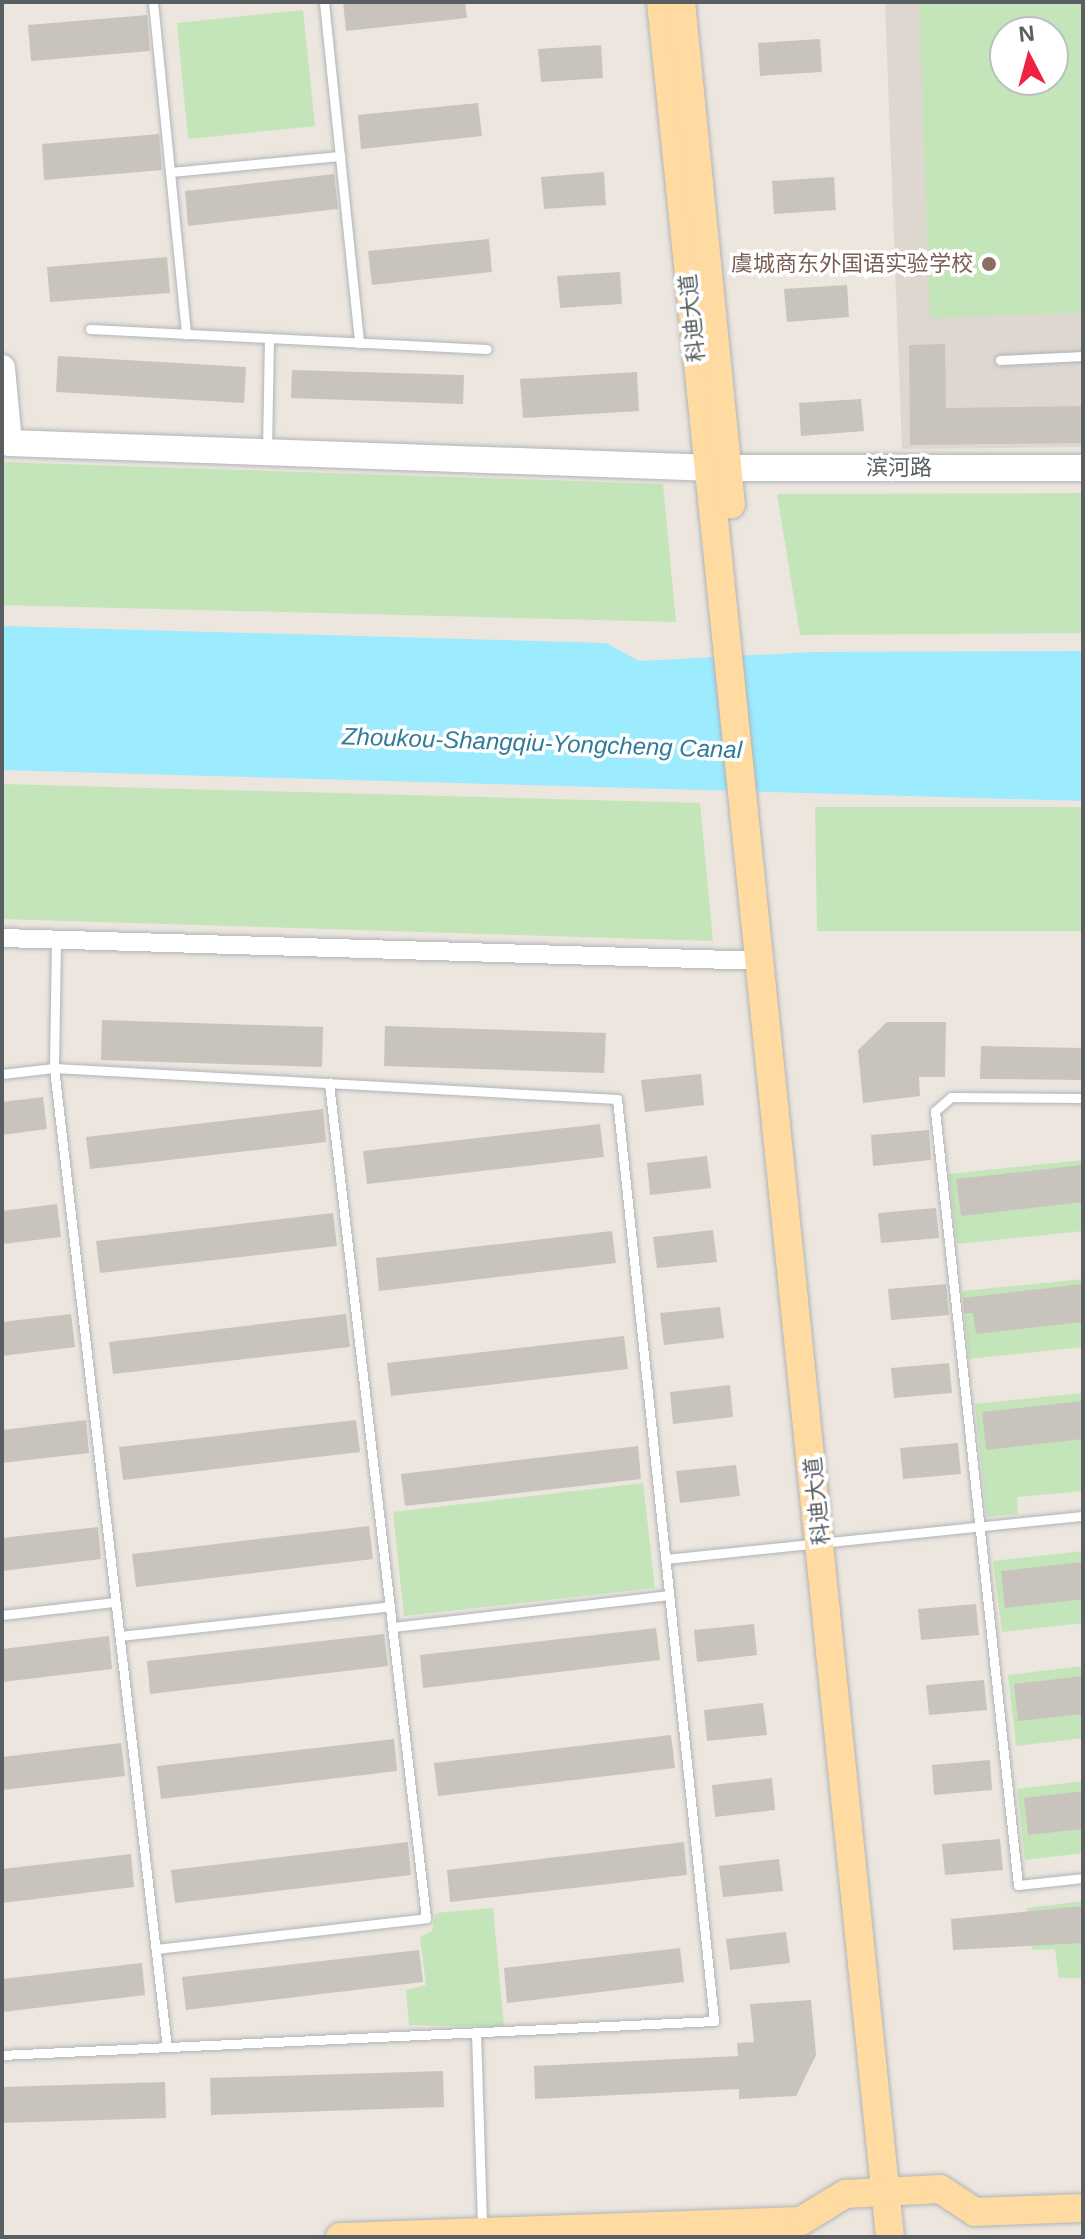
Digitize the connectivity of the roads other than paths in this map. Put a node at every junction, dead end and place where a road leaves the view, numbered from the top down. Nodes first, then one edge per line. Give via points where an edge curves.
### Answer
1 (153, 2) edge
2 (324, 2) edge
3 (661, 2) edge
4 (681, 2) edge
5 (340, 156) junction
6 (170, 172) junction
7 (90, 329) dead end
8 (186, 334) junction
9 (269, 338) junction
10 (359, 343) junction
11 (486, 349) dead end
12 (1083, 356) edge
13 (1000, 360) dead end
14 (2, 368) edge
15 (267, 452) junction
16 (716, 468) junction
17 (1083, 468) edge
18 (754, 809) junction
19 (2, 938) edge
20 (56, 939) junction
21 (762, 961) junction
22 (54, 1068) junction
23 (2, 1074) edge
24 (329, 1083) junction
25 (1083, 1098) edge
26 (1083, 1516) edge
27 (978, 1527) junction
28 (829, 1542) junction
29 (665, 1559) junction
30 (669, 1595) junction
31 (115, 1602) junction
32 (390, 1606) junction
33 (2, 1615) edge
34 (393, 1627) junction
35 (120, 1636) junction
36 (1083, 1878) edge
37 (156, 1949) junction
38 (476, 2033) junction
39 (167, 2047) junction
40 (2, 2055) edge
41 (895, 2191) junction
42 (1083, 2208) edge
43 (482, 2235) edge
44 (340, 2237) edge
45 (890, 2237) edge
46 (904, 2237) edge

1 - 6 lane
2 - 5 lane
3 - 16 main road, 科迪大道
4 - 16 main road, 科迪大道
5 - 6 lane
5 - 10 lane
6 - 8 lane
7 - 8 lane
8 - 9 lane
9 - 10 lane
9 - 15 lane
10 - 11 lane
12 - 13 lane
14 - 15 street, 滨河路 via 9,443
15 - 16 street, 滨河路
16 - 17 street, 滨河路
16 - 18 main road, 科迪大道
18 - 21 main road, 科迪大道
18 - 28 main road, 科迪大道
19 - 20 street
20 - 21 street
20 - 22 lane
21 - 28 main road, 科迪大道
22 - 23 lane
22 - 24 lane
22 - 31 lane
24 - 29 lane via 617,1099
24 - 32 lane
25 - 27 lane via 951,1097 935,1111
26 - 27 lane
27 - 28 lane
27 - 36 lane via 1018,1885
28 - 29 lane
28 - 41 main road, 科迪大道
29 - 30 lane
30 - 34 lane
30 - 38 lane via 714,2021
31 - 33 lane
31 - 35 lane
32 - 34 lane
32 - 35 lane
34 - 37 lane via 426,1918
35 - 37 lane
37 - 39 lane
38 - 39 lane
38 - 43 lane
39 - 40 lane
41 - 42 main road via 940,2189 975,2212
41 - 43 main road via 845,2194 801,2221
41 - 45 main road
41 - 46 main road
43 - 44 main road

